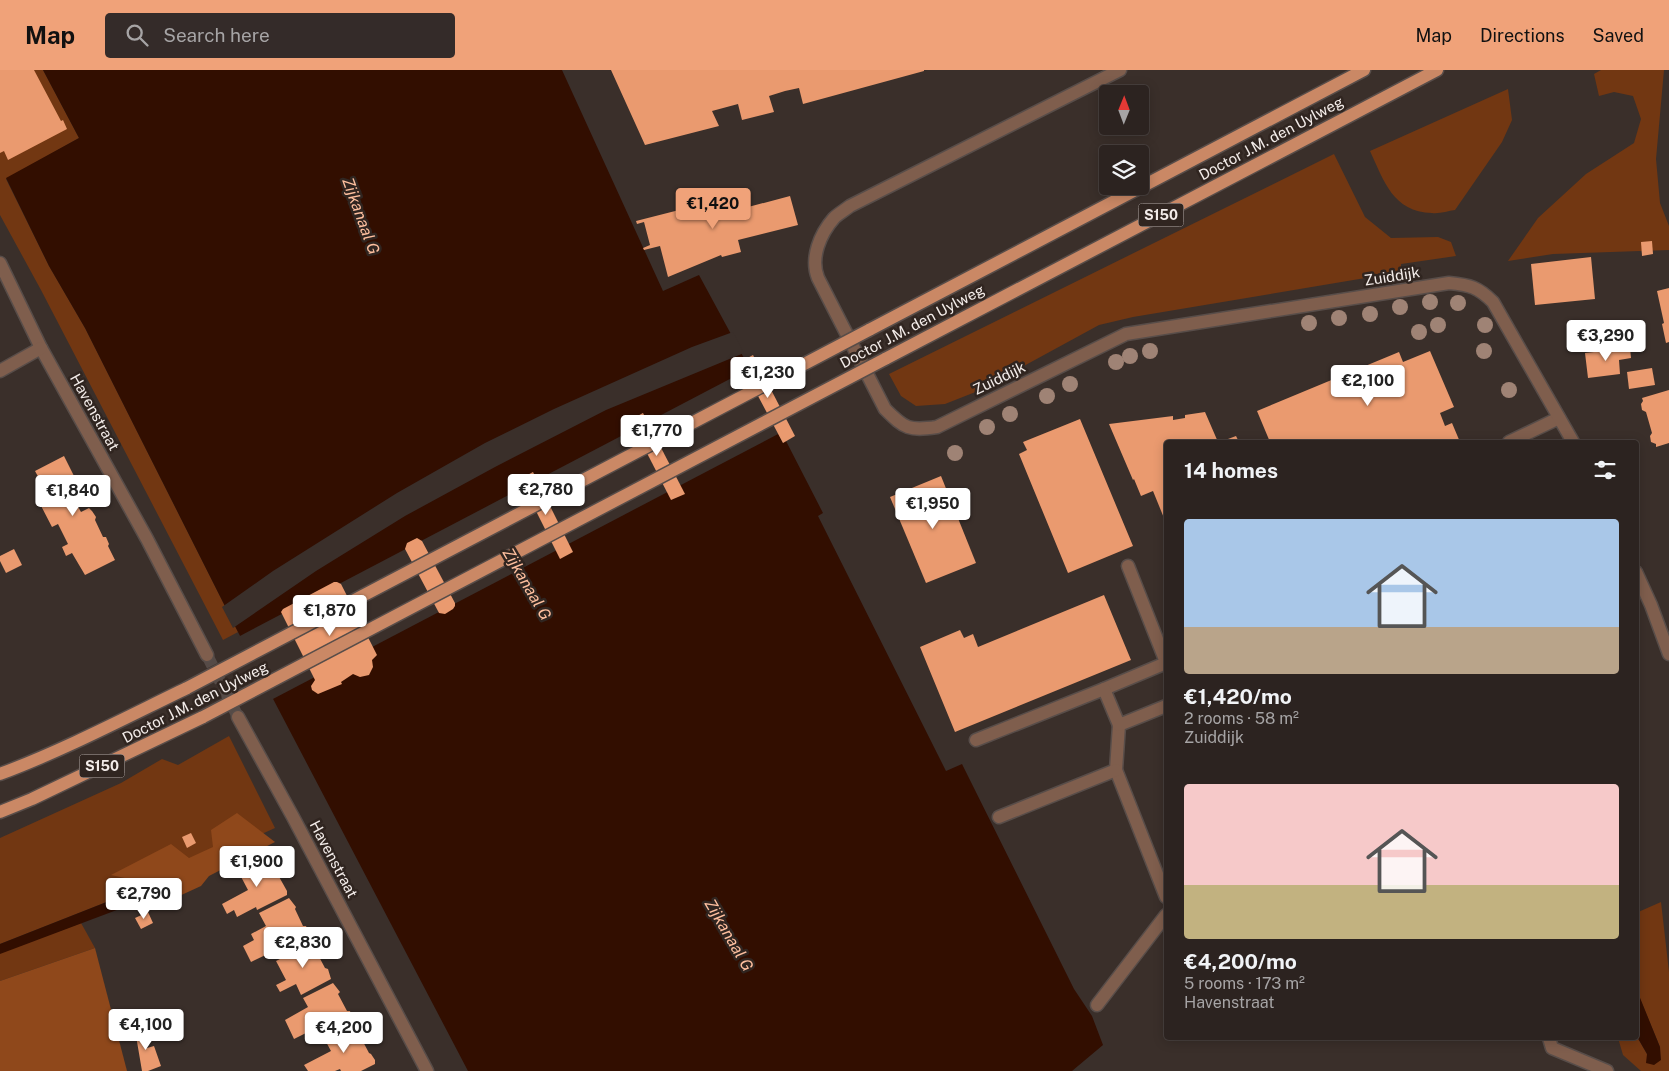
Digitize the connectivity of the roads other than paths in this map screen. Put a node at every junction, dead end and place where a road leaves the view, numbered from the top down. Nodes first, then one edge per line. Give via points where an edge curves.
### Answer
1 (1120, 70) edge
2 (1364, 70) edge
3 (1437, 70) edge
4 (0, 263) edge
5 (41, 348) junction
6 (0, 371) edge
7 (1559, 418) junction
8 (1513, 440) edge
9 (1572, 440) edge
10 (1128, 566) dead end
11 (1639, 582) edge
12 (1669, 654) edge
13 (207, 655) tunnel mouth
14 (1164, 658) edge
15 (1164, 664) edge
16 (1104, 689) junction
17 (1164, 707) edge
18 (238, 716) tunnel mouth
19 (1119, 725) junction
20 (976, 740) dead end
21 (1116, 770) junction
22 (0, 774) edge
23 (0, 812) edge
24 (998, 817) dead end
25 (1164, 892) edge
26 (1164, 918) edge
27 (1097, 1005) dead end
28 (1550, 1040) edge
29 (427, 1071) edge
30 (1607, 1071) edge

1 - 7 street, Zuiddijk via 850,206 835,217 825,231 815,252 814,270 886,409 901,425 917,430 937,426 1126,334 1449,284 1469,285 1493,302
2 - 22 main road, Doctor J.M. den Uylweg / S150, bridge via 187,688
3 - 23 main road, Doctor J.M. den Uylweg / S150, bridge via 202,717
4 - 5 street, Havenstraat
5 - 6 street
5 - 13 street, Havenstraat
7 - 8 street
7 - 9 street, Zuiddijk
10 - 14 street
11 - 12 street
15 - 16 street
16 - 19 street
16 - 20 street
17 - 19 street
18 - 29 street, Havenstraat
19 - 21 street
21 - 24 street
21 - 25 street
26 - 27 street
28 - 30 street via 1552,1048

